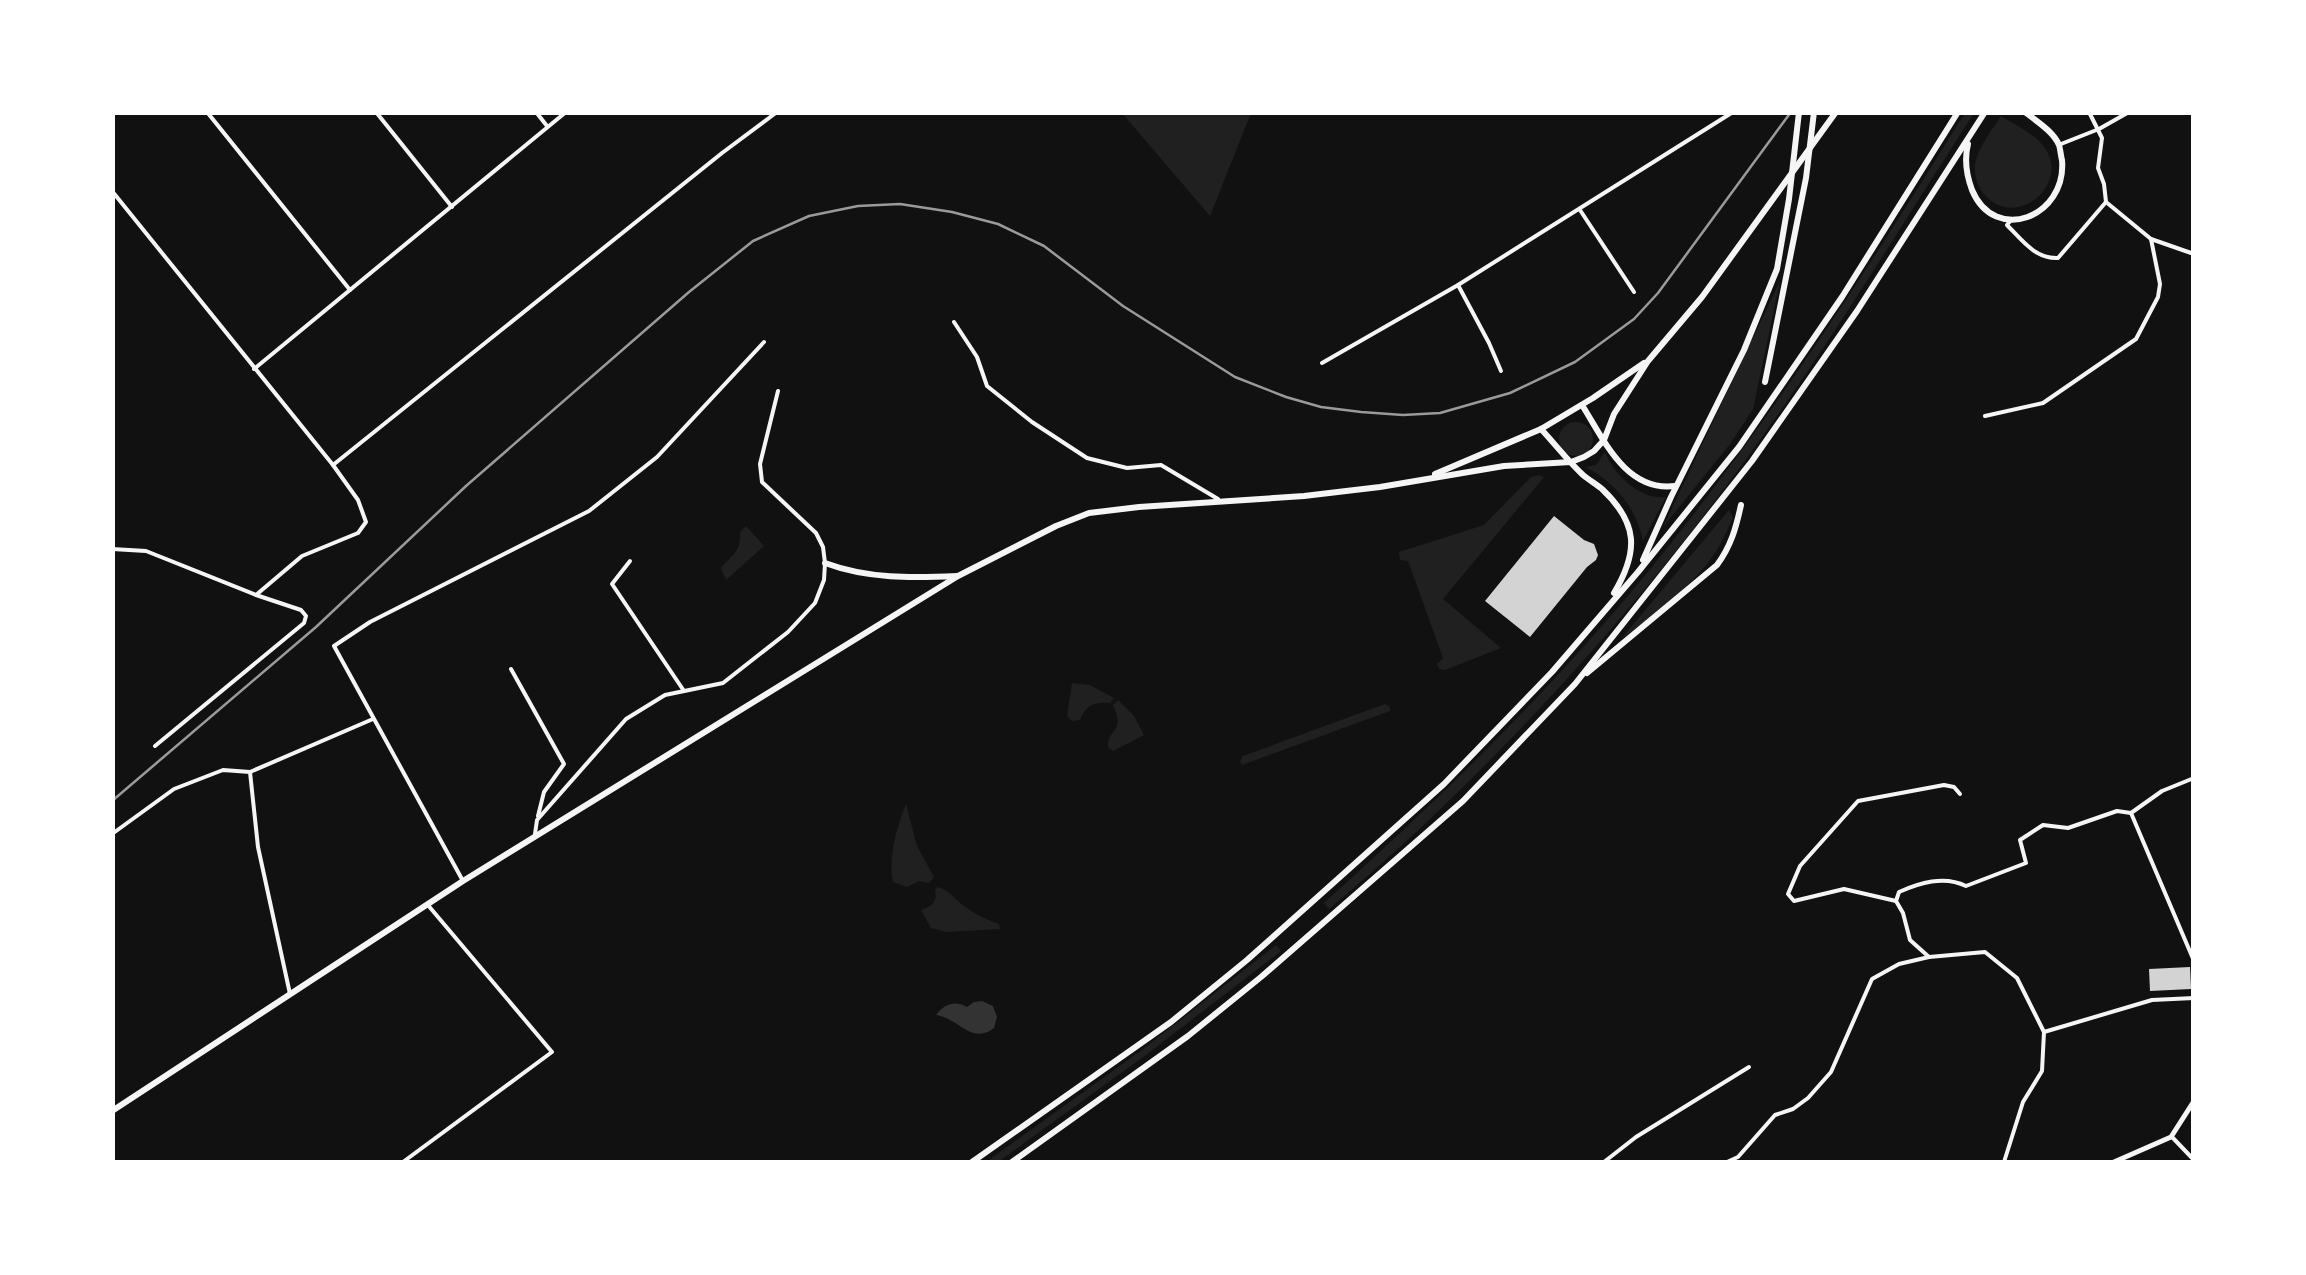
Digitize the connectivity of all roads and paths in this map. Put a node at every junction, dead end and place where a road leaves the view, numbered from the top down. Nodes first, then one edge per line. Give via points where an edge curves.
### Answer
1 (207, 112) edge
2 (376, 112) edge
3 (536, 112) edge
4 (566, 112) edge
5 (776, 112) edge
6 (1733, 112) edge
7 (1814, 112) edge
8 (1836, 112) edge
9 (1958, 112) edge
10 (1985, 112) edge
11 (2025, 112) edge
12 (2090, 112) edge
13 (2129, 112) edge
14 (1799, 113) edge
15 (548, 126) junction
16 (2099, 129) junction
17 (1972, 133) junction
18 (2059, 145) junction
19 (112, 191) edge
20 (2106, 202) junction
21 (452, 208) junction
22 (1580, 210) junction
23 (2011, 219) junction
24 (2151, 239) junction
25 (2194, 254) edge
26 (1458, 286) junction
27 (350, 290) junction
28 (1634, 292) dead end
29 (954, 322) dead end
30 (764, 342) dead end
31 (1648, 361) junction
32 (1322, 363) dead end
33 (254, 368) junction
34 (1501, 371) dead end
35 (1765, 382) dead end
36 (778, 392) dead end
37 (1582, 404) junction
38 (1985, 416) dead end
39 (1541, 428) junction
40 (1604, 440) junction
41 (1571, 462) junction
42 (333, 465) junction
43 (1424, 478) junction
44 (1677, 486) junction
45 (1222, 501) junction
46 (1741, 505) dead end
47 (112, 549) edge
48 (630, 560) dead end
49 (825, 562) junction
50 (1638, 572) junction
51 (958, 576) junction
52 (256, 596) junction
53 (1604, 609) junction
54 (511, 670) dead end
55 (1575, 684) junction
56 (684, 692) junction
57 (374, 719) junction
58 (155, 746) dead end
59 (250, 772) junction
60 (2194, 778) edge
61 (1960, 794) dead end
62 (2131, 814) junction
63 (537, 820) junction
64 (112, 834) edge
65 (534, 838) junction
66 (463, 881) junction
67 (1896, 902) junction
68 (428, 904) junction
69 (1929, 957) junction
70 (2194, 961) edge
71 (290, 995) junction
72 (2194, 998) edge
73 (2044, 1032) junction
74 (1749, 1067) dead end
75 (2194, 1101) edge
76 (112, 1112) edge
77 (2172, 1137) junction
78 (2194, 1160) edge
79 (403, 1162) edge
80 (972, 1162) edge
81 (1012, 1162) edge
82 (1604, 1162) edge
83 (1727, 1162) edge
84 (2004, 1162) edge
85 (2114, 1162) edge

1 - 27 street
2 - 21 street
3 - 15 street
4 - 15 street
5 - 42 street
6 - 22 street
7 - 35 main road
8 - 31 main road
9 - 50 main road via 1739,447
10 - 17 main road
11 - 18 main road
12 - 16 street
13 - 16 street
14 - 44 main road via 1777,269
15 - 21 street
16 - 18 street
16 - 20 street
17 - 23 main road via 1965,164 1970,186 1986,209
17 - 55 main road via 1752,461
18 - 23 main road via 2062,171 2054,198 2038,214
19 - 33 street
20 - 23 street via 2051,260 2032,251 2007,225
20 - 24 street
21 - 27 street
22 - 26 street
22 - 28 street
24 - 25 street
24 - 38 street via 2160,284 2136,339 2043,403
26 - 32 street
26 - 34 street
27 - 33 street
29 - 45 street via 987,386 1032,422 1086,458 1128,468 1161,465
30 - 57 street via 656,457 589,511 334,646
31 - 37 main road
31 - 40 main road
33 - 42 street
36 - 49 street via 760,464 762,482 816,533
37 - 39 main road
37 - 40 main road
39 - 41 main road
39 - 43 main road
40 - 41 main road
40 - 44 main road via 1637,480
41 - 43 main road
41 - 53 main road via 1630,525 1631,552
42 - 52 street via 366,522 358,533 302,556
43 - 45 main road
44 - 50 main road
45 - 51 main road via 1089,514
46 - 55 main road via 1717,565
47 - 52 street via 146,550
48 - 56 street via 612,584
49 - 51 main road via 878,576
49 - 56 street via 815,603 788,632 723,683
50 - 53 main road
51 - 65 main road
52 - 58 street via 302,610 304,623
53 - 80 main road via 1444,784 1274,936 1171,1022
54 - 63 street via 564,764 544,792
55 - 81 main road via 1463,801 1303,941 1188,1036
56 - 63 street via 626,719
57 - 59 street
57 - 66 street
59 - 64 street via 223,770 174,790
59 - 71 street via 258,846
60 - 62 street
61 - 67 street via 1944,785 1858,801 1800,866 1788,894 1794,901 1844,889
62 - 67 street via 2117,811 2068,828 2043,825 2020,840 2026,863 2011,871 1966,886 1920,882 1898,892
62 - 70 street
63 - 65 street
65 - 66 main road
66 - 68 main road
67 - 69 street via 1910,940
68 - 71 main road
68 - 79 street via 552,1052
69 - 73 street via 1985,952 2017,978
69 - 83 street via 1872,979 1831,1072
71 - 76 main road
72 - 73 street via 2152,1000
73 - 84 street via 2042,1071 2023,1102
74 - 82 street
75 - 77 street
77 - 78 street
77 - 85 street

